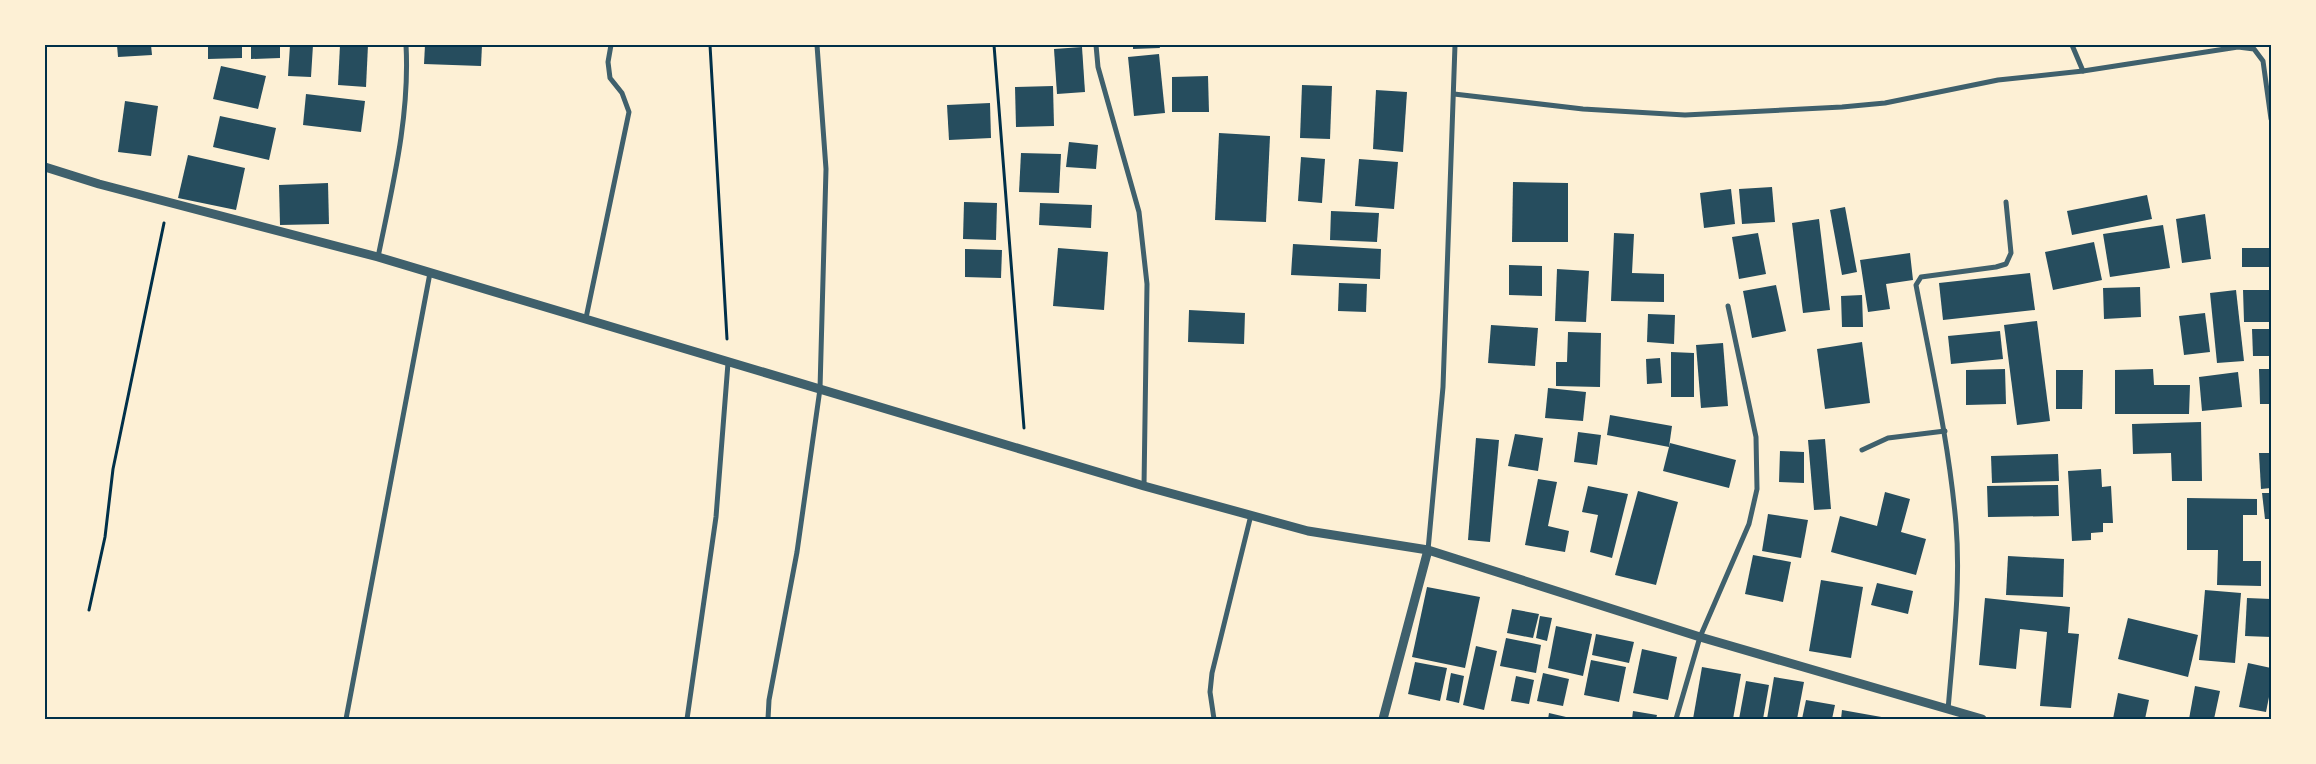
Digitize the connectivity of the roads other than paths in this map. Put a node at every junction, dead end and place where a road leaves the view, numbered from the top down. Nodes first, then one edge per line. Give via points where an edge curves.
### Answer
1 (406, 45) edge
2 (611, 45) edge
3 (817, 45) edge
4 (1096, 45) edge
5 (1455, 45) edge
6 (2072, 45) edge
7 (2084, 71) junction
8 (1454, 94) junction
9 (2271, 119) edge
10 (45, 167) edge
11 (2006, 202) dead end
12 (378, 257) junction
13 (430, 273) junction
14 (1728, 306) dead end
15 (586, 318) junction
16 (728, 362) junction
17 (820, 389) junction
18 (1944, 431) junction
19 (1862, 450) dead end
20 (1144, 486) junction
21 (1251, 514) junction
22 (1428, 550) junction
23 (1700, 637) junction
24 (1948, 710) junction
25 (346, 719) edge
26 (687, 719) edge
27 (768, 719) edge
28 (1214, 719) edge
29 (1383, 719) edge
30 (1676, 719) edge
31 (1982, 719) edge

1 - 12 street via 400,150
2 - 15 street via 610,78 622,93 629,112
3 - 17 street via 826,168
4 - 20 street via 1098,67 1139,212 1147,284
5 - 8 street
6 - 7 street
7 - 8 street via 1998,80 1885,103 1685,115 1583,109
7 - 9 street via 2238,47 2254,49 2263,62
8 - 22 street via 1443,386
10 - 12 street via 98,184
11 - 18 street via 2011,253 2006,264 1921,277 1916,284
12 - 13 street
13 - 15 street
13 - 25 street
14 - 23 street via 1756,437 1757,489 1749,524
15 - 16 street
16 - 17 street
16 - 26 street via 716,517
17 - 20 street
17 - 27 street via 797,552
18 - 19 street via 1888,438
18 - 24 street via 1956,524 1958,582
20 - 21 street
21 - 22 street via 1308,531
21 - 28 street via 1212,673 1210,692
22 - 23 street
22 - 29 street
23 - 24 street
23 - 30 street
24 - 31 street

